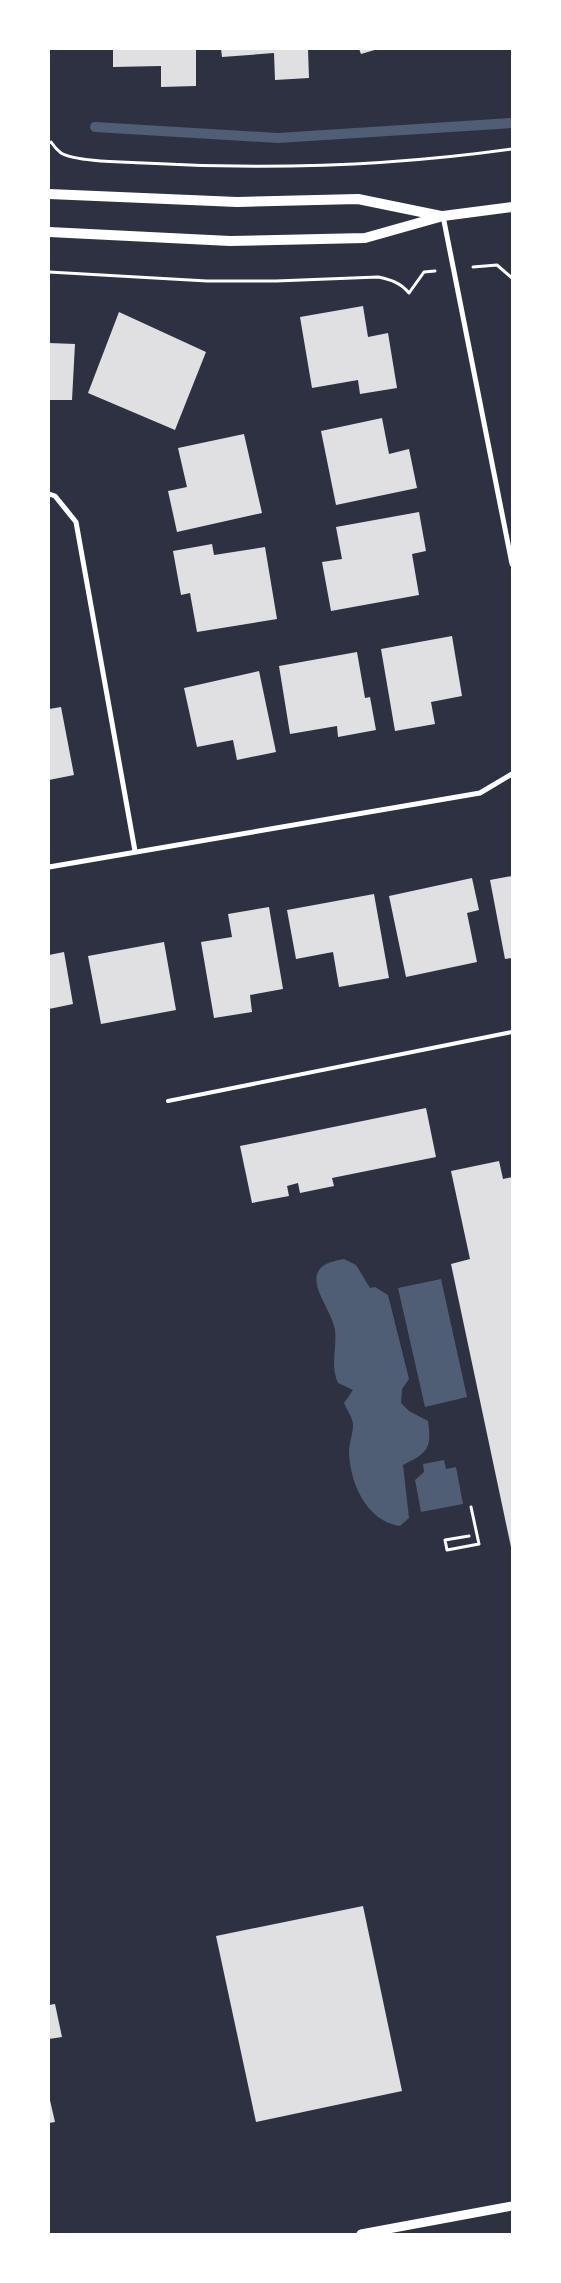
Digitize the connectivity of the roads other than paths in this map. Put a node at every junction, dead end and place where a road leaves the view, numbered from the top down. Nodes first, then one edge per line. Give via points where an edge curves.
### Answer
1 (49, 194) edge
2 (512, 207) edge
3 (442, 216) junction
4 (49, 232) edge
5 (49, 494) edge
6 (512, 564) edge
7 (512, 774) edge
8 (135, 851) junction
9 (49, 867) edge
10 (512, 1032) edge
11 (168, 1101) dead end
12 (512, 2206) edge
13 (361, 2234) edge

1 - 3 main road via 237,202 358,199
2 - 3 main road
3 - 4 main road via 365,238 230,241
3 - 6 street
5 - 8 street via 55,496 76,522
7 - 8 street via 480,793
8 - 9 street
10 - 11 lane
12 - 13 street

